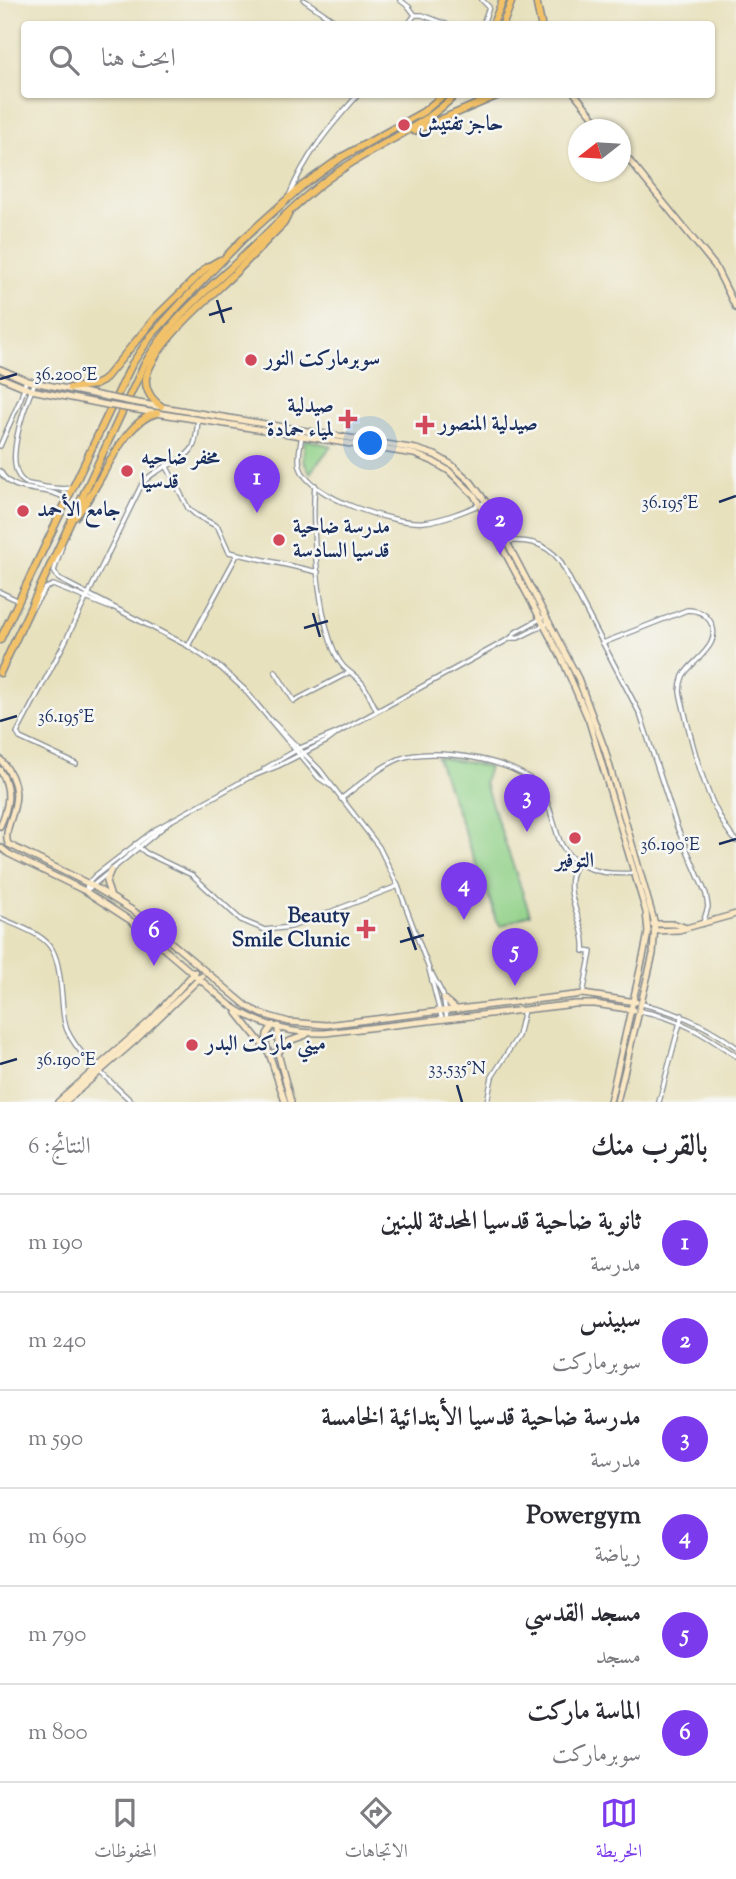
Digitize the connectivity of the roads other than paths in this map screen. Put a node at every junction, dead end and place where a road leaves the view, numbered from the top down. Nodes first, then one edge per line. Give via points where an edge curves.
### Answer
1 (304, 0) edge
2 (400, 0) edge
3 (482, 0) edge
4 (503, 0) edge
5 (512, 0) edge
6 (536, 0) edge
7 (415, 15) junction
8 (335, 21) edge
9 (410, 21) edge
10 (438, 21) edge
11 (483, 21) edge
12 (494, 21) edge
13 (504, 21) edge
14 (540, 21) edge
15 (356, 98) edge
16 (440, 98) edge
17 (452, 98) edge
18 (491, 98) edge
19 (578, 98) edge
20 (595, 119) edge
21 (402, 135) junction
22 (631, 161) edge
23 (288, 199) junction
24 (290, 210) junction
25 (228, 255) junction
26 (736, 308) edge
27 (0, 369) edge
28 (0, 377) edge
29 (26, 380) junction
30 (35, 382) junction
31 (24, 388) junction
32 (70, 388) junction
33 (31, 390) junction
34 (161, 406) junction
35 (157, 413) junction
36 (198, 419) junction
37 (11, 427) junction
38 (302, 432) junction
39 (0, 446) edge
40 (3, 454) dead end
41 (166, 465) junction
42 (2, 469) edge
43 (315, 485) junction
44 (74, 487) junction
45 (67, 500) junction
46 (483, 503) junction
47 (71, 521) junction
48 (503, 541) junction
49 (61, 542) junction
50 (237, 555) junction
51 (318, 572) junction
52 (59, 579) junction
53 (57, 585) junction
54 (0, 592) edge
55 (89, 593) junction
56 (86, 599) junction
57 (19, 601) junction
58 (31, 608) junction
59 (113, 608) junction
60 (545, 621) junction
61 (0, 640) edge
62 (603, 643) junction
63 (188, 646) junction
64 (275, 671) dead end
65 (0, 673) edge
66 (348, 673) junction
67 (377, 711) junction
68 (340, 732) junction
69 (297, 750) junction
70 (302, 754) junction
71 (0, 759) edge
72 (76, 764) dead end
73 (0, 770) edge
74 (263, 771) junction
75 (341, 799) junction
76 (0, 826) edge
77 (736, 841) edge
78 (2, 843) edge
79 (137, 846) junction
80 (578, 864) junction
81 (111, 870) junction
82 (638, 873) junction
83 (91, 884) junction
84 (398, 886) junction
85 (85, 891) junction
86 (112, 897) junction
87 (736, 914) edge
88 (0, 918) edge
89 (702, 925) junction
90 (655, 927) junction
91 (648, 928) junction
92 (200, 967) junction
93 (429, 969) junction
94 (206, 972) junction
95 (196, 976) junction
96 (583, 994) junction
97 (444, 999) junction
98 (633, 1002) junction
99 (513, 1003) junction
100 (642, 1004) junction
101 (230, 1005) junction
102 (457, 1010) junction
103 (524, 1010) junction
104 (631, 1010) junction
105 (513, 1011) junction
106 (443, 1012) junction
107 (640, 1012) junction
108 (682, 1015) junction
109 (445, 1019) junction
110 (279, 1020) junction
111 (680, 1023) junction
112 (275, 1027) junction
113 (311, 1034) junction
114 (736, 1047) edge
115 (269, 1053) junction
116 (278, 1053) junction
117 (736, 1056) edge
118 (98, 1070) junction
119 (620, 1076) junction
120 (58, 1102) edge
121 (65, 1102) edge
122 (132, 1102) edge
123 (285, 1102) edge
124 (290, 1102) edge
125 (487, 1102) edge
126 (610, 1102) edge
127 (617, 1102) edge
128 (659, 1102) edge

1 - 8 street
2 - 7 street
3 - 11 street via 489,7
4 - 12 main road
5 - 13 main road
6 - 14 main road
7 - 9 street
7 - 10 street
15 - 23 street via 311,152
16 - 23 main road via 318,172
17 - 21 main road
18 - 21 main road
19 - 20 main road
21 - 24 main road via 326,179
22 - 26 main road via 715,266
23 - 25 main road
24 - 34 main road via 284,223 157,355 146,380 152,398
24 - 47 main road via 210,286 152,351
25 - 32 main road via 206,268 155,318 103,382
25 - 44 main road via 141,349
27 - 29 main road
28 - 31 main road
29 - 30 main road
29 - 31 street
30 - 32 main road
30 - 33 street
31 - 33 main road
31 - 37 street
32 - 34 main road, bridge
33 - 35 main road, bridge
33 - 37 street
34 - 38 main road
35 - 36 main road
35 - 47 main road via 131,429
36 - 38 main road
36 - 41 street via 190,451
37 - 39 street
37 - 40 street
38 - 43 street via 300,466
38 - 46 main road via 425,452 462,473
41 - 50 street via 188,508 218,527 226,550
41 - 55 street via 141,486
42 - 44 street via 22,482 57,489
42 - 45 street via 14,486
43 - 46 street via 346,505 410,522 434,521
43 - 51 street
44 - 45 main road
45 - 57 main road
46 - 48 main road
47 - 49 main road
48 - 60 main road
48 - 62 street via 535,542 554,552
49 - 52 street via 54,571
49 - 58 main road
50 - 51 street
50 - 63 street
51 - 66 street via 330,637
52 - 53 street
52 - 55 street
53 - 56 street
53 - 58 street via 46,588
54 - 57 street
55 - 56 street
55 - 59 street
56 - 59 street
56 - 72 street via 17,735
57 - 61 main road
58 - 65 main road
59 - 63 street
60 - 67 street via 516,632
60 - 82 main road via 595,719
62 - 77 street via 687,610 708,618 712,641 682,677 680,692 708,794
62 - 89 street via 643,722 677,827 706,894 708,907
63 - 69 street via 227,673
64 - 66 street via 294,701
66 - 67 street via 362,682
67 - 68 street
68 - 69 street
68 - 70 street
69 - 70 street
69 - 74 street
70 - 74 street
70 - 75 street
71 - 78 main road via 15,790
73 - 76 main road via 9,791
74 - 79 street via 156,829
75 - 80 street via 387,765 412,755 438,753 503,765 524,773 540,788 560,843
75 - 84 street via 379,848
78 - 83 main road
78 - 85 main road via 9,854
79 - 81 street
79 - 83 street
79 - 84 street via 192,876 242,920 265,930 291,927
80 - 82 street via 611,874
80 - 96 street via 570,887 584,951 591,952
81 - 83 street
81 - 86 main road via 106,882
82 - 90 main road
82 - 91 main road
83 - 85 street
83 - 86 main road
84 - 93 street
85 - 95 main road via 153,938
86 - 92 main road
87 - 89 main road
88 - 118 street via 43,938 53,948 66,1028
89 - 90 main road via 676,930
90 - 91 main road
90 - 100 main road
91 - 98 main road
92 - 94 main road
92 - 95 main road
93 - 97 street
93 - 106 street
94 - 95 main road
94 - 110 main road via 248,1007
95 - 101 main road
95 - 118 main road
96 - 98 main road
96 - 99 main road
97 - 102 main road
97 - 106 street
98 - 100 main road
98 - 104 main road
99 - 102 main road
99 - 105 main road
100 - 107 main road
100 - 108 street
101 - 112 main road
101 - 115 main road
102 - 106 main road
103 - 104 main road via 585,1004
103 - 105 main road
103 - 125 street via 518,1036 492,1077
104 - 107 main road
104 - 119 main road
105 - 109 main road
106 - 109 street
106 - 110 main road via 326,1025
107 - 111 street
107 - 119 main road
108 - 111 street
108 - 114 street
109 - 113 main road
110 - 112 main road
111 - 117 street
111 - 128 street
112 - 113 main road
112 - 115 main road via 266,1039
112 - 116 main road
113 - 116 main road via 293,1038
115 - 116 main road
115 - 123 main road
116 - 124 main road
118 - 120 main road
118 - 121 main road
118 - 122 street
119 - 126 main road
119 - 127 main road

